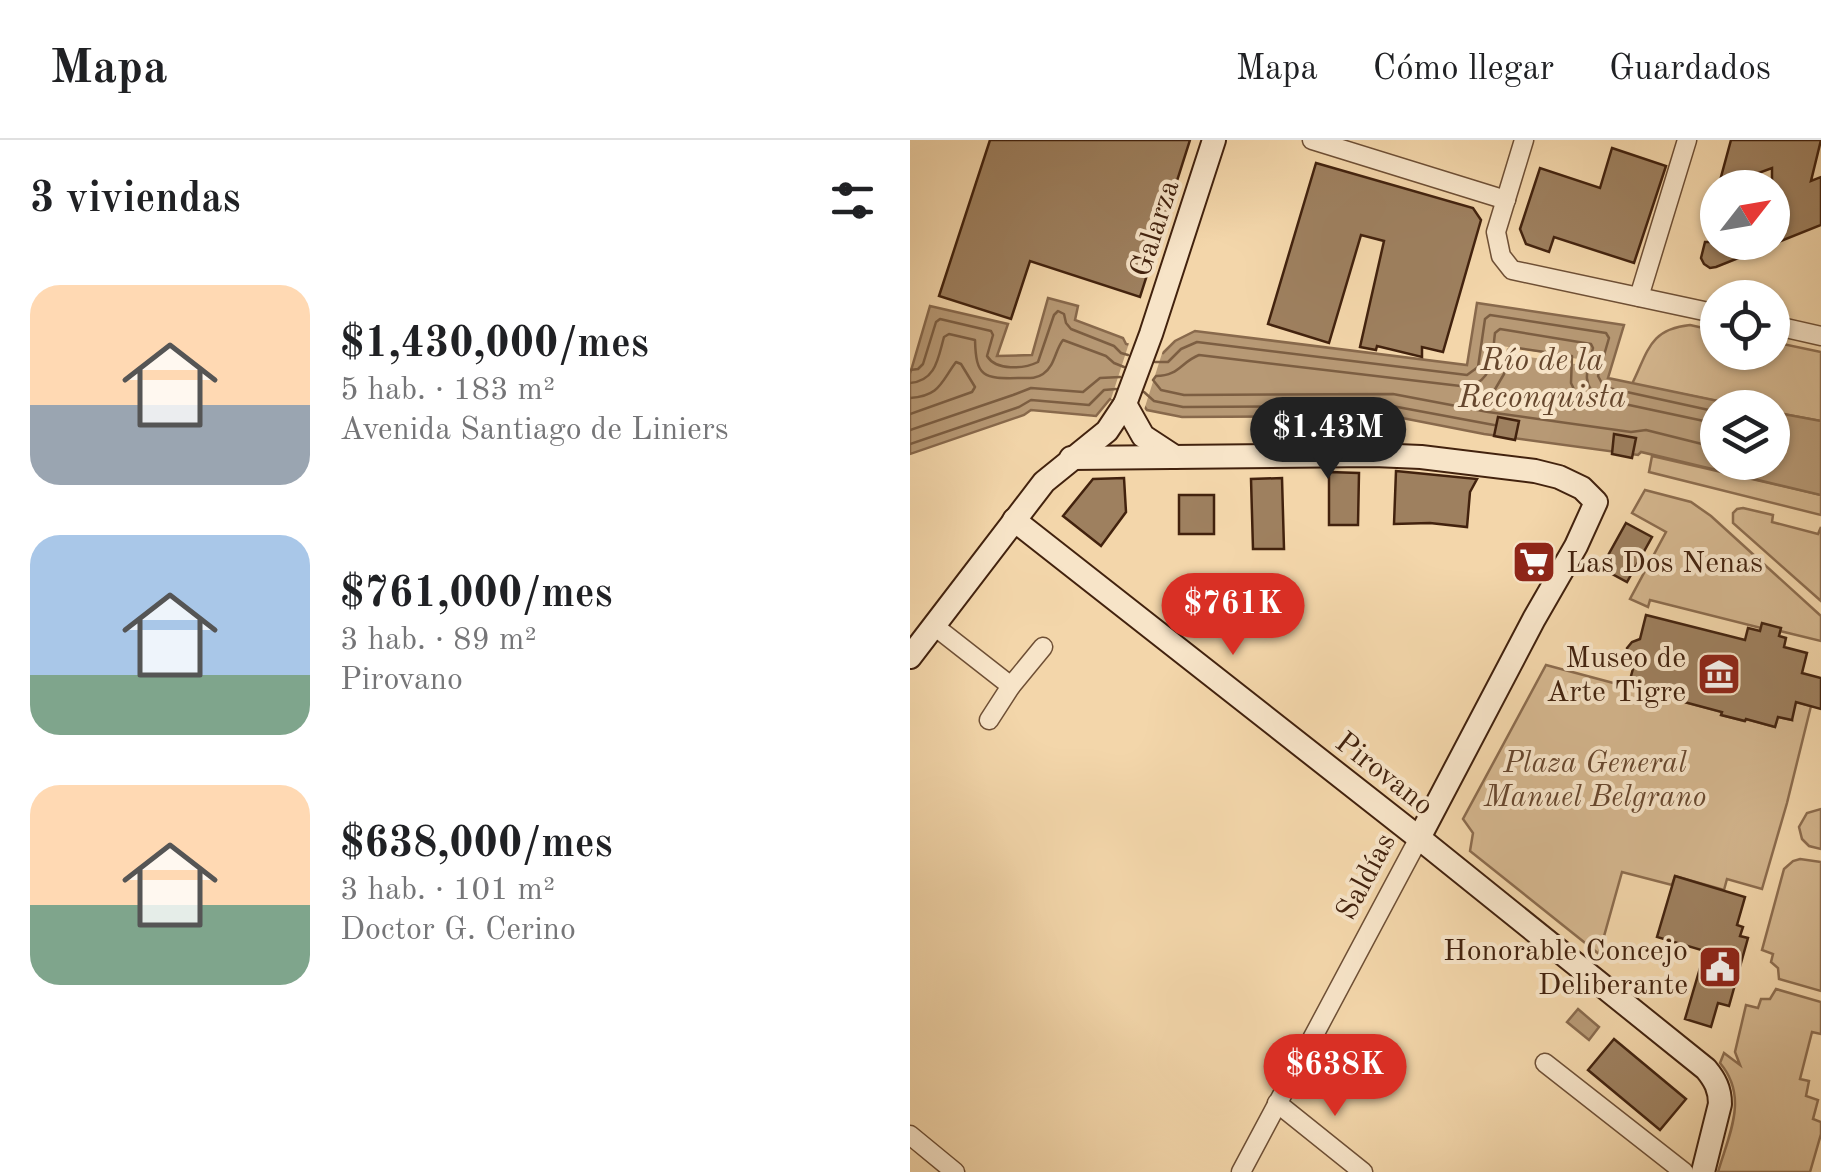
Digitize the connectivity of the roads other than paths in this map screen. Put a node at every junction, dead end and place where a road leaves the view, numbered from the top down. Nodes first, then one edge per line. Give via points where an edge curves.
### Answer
1 (1214, 140) edge
2 (1312, 140) edge
3 (1524, 140) edge
4 (1687, 140) edge
5 (1506, 200) junction
6 (1640, 297) junction
7 (1700, 310) edge
8 (1790, 329) edge
9 (1821, 336) edge
10 (1125, 404) junction
11 (1176, 457) junction
12 (1071, 458) junction
13 (1014, 520) junction
14 (933, 625) junction
15 (1043, 647) dead end
16 (910, 657) edge
17 (1011, 686) junction
18 (988, 720) dead end
19 (1419, 838) junction
20 (1545, 1063) dead end
21 (1278, 1103) junction
22 (910, 1135) edge
23 (956, 1172) edge
24 (1241, 1172) edge
25 (1363, 1172) edge
26 (1684, 1172) edge
27 (1703, 1172) edge

1 - 10 street, Galarza
2 - 5 street
3 - 5 street
4 - 6 street
5 - 6 street via 1496,232 1512,270
6 - 7 street
8 - 9 street
10 - 11 street via 1143,436
10 - 12 street, Galarza via 1106,431
11 - 12 street
11 - 19 street, Saldías via 1421,457 1559,476 1596,502
12 - 13 street, Galarza
13 - 14 street, Galarza
13 - 19 street, Pirovano
14 - 16 street, Galarza
14 - 17 street
15 - 17 street
17 - 18 street
19 - 21 street, Saldías
19 - 27 street, Pirovano via 1706,1069 1720,1104
20 - 26 street
21 - 24 street, Saldías
21 - 25 street
22 - 23 street

